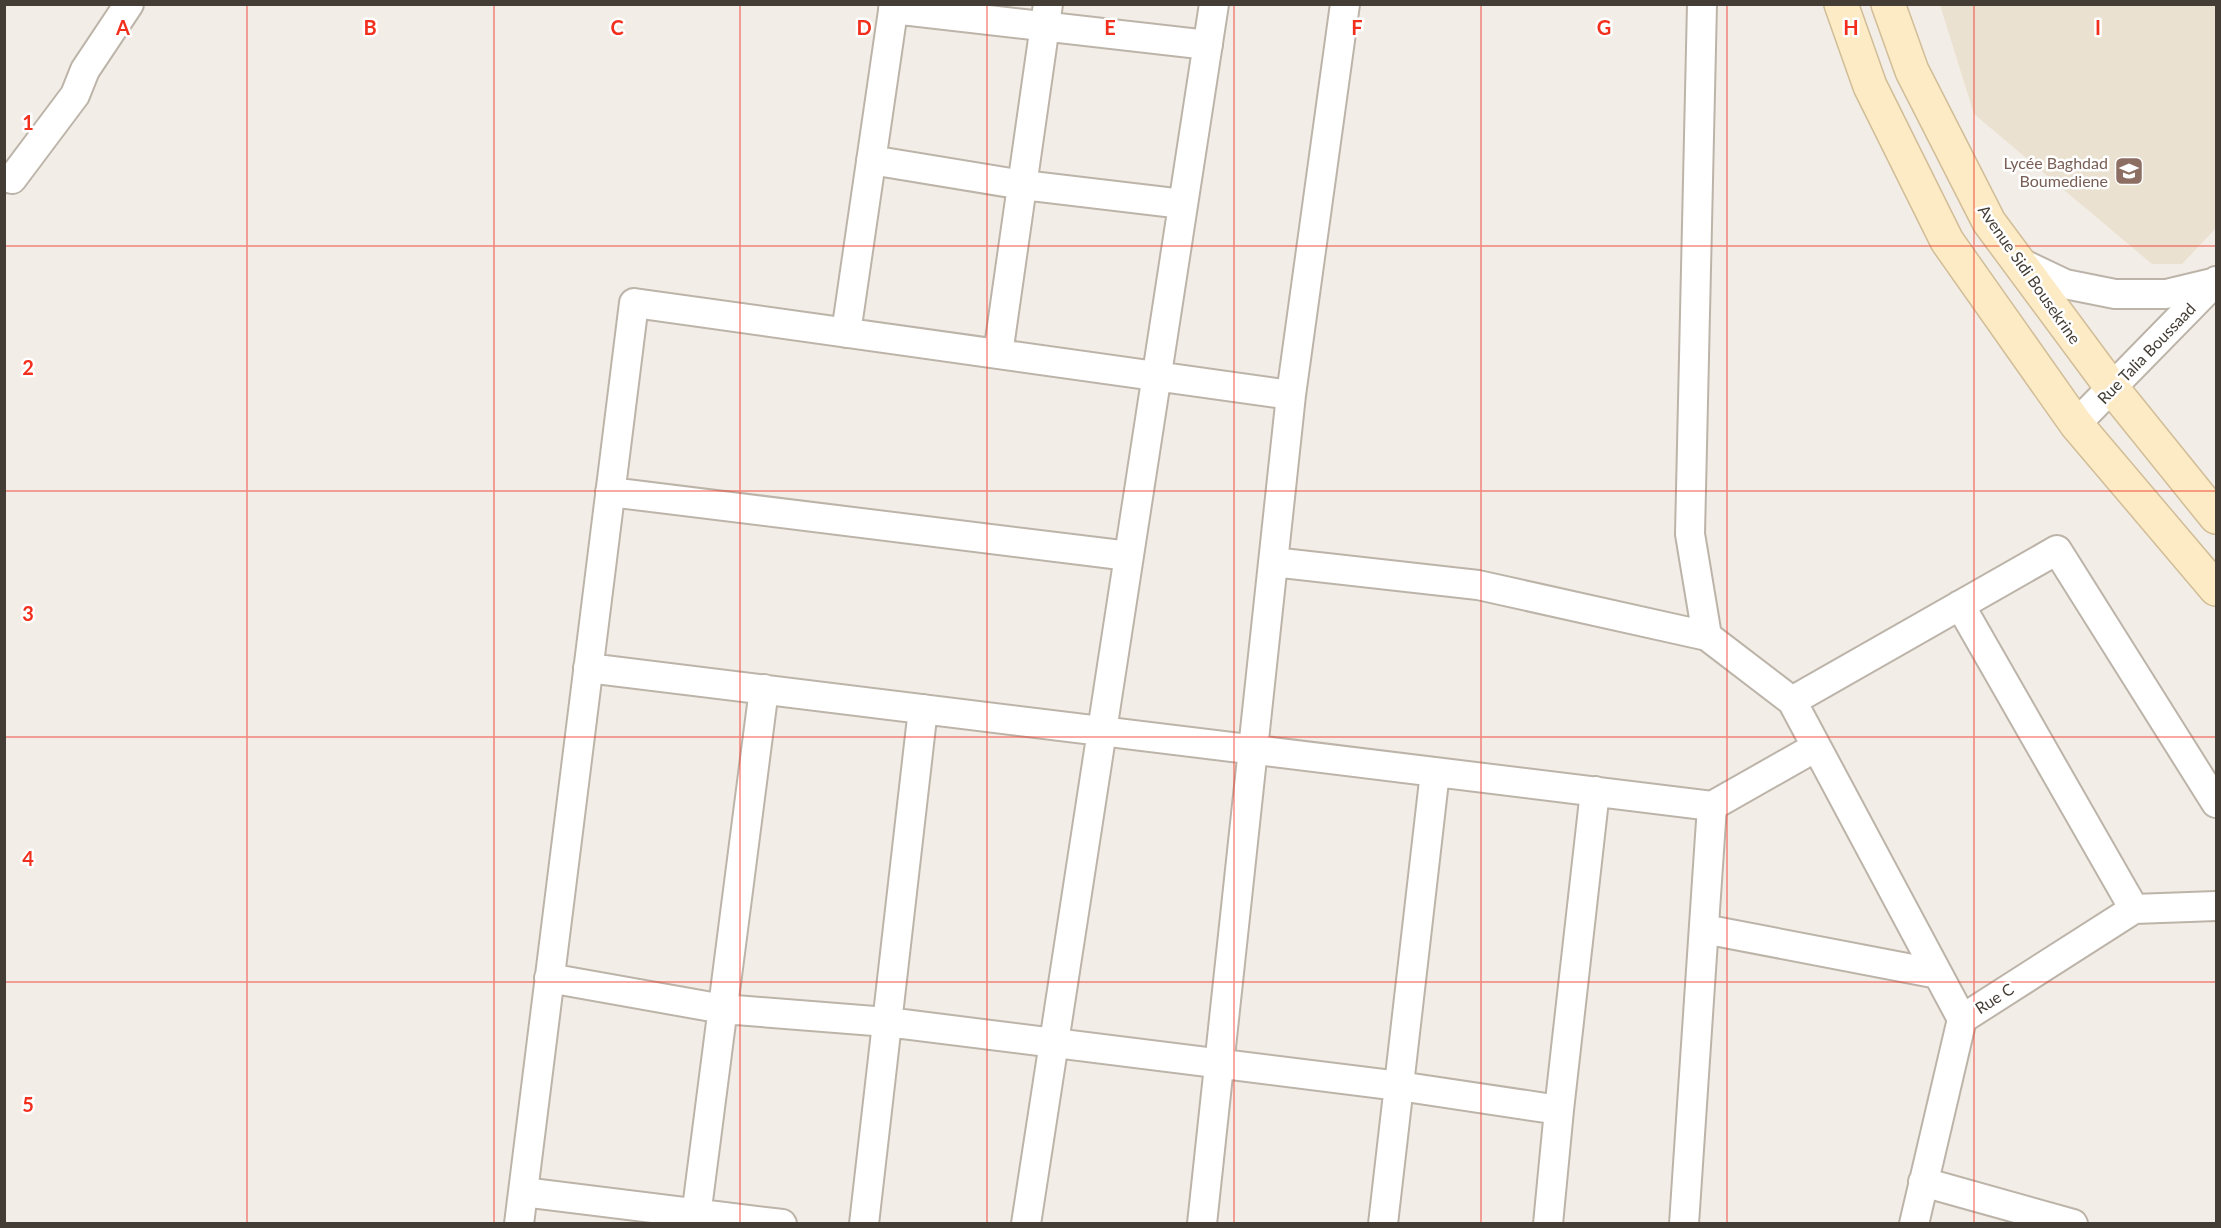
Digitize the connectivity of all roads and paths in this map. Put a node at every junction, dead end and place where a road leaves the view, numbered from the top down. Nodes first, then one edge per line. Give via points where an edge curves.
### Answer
1 (129, 4) edge
2 (1214, 4) edge
3 (1345, 4) edge
4 (1702, 4) edge
5 (1841, 4) edge
6 (1888, 4) edge
7 (894, 7) edge
8 (1047, 15) edge
9 (1208, 45) junction
10 (871, 160) junction
11 (4, 177) edge
12 (1023, 185) junction
13 (1183, 204) junction
14 (2019, 262) junction
15 (2216, 282) edge
16 (846, 333) junction
17 (998, 354) junction
18 (1156, 377) junction
19 (2112, 388) junction
20 (1291, 395) junction
21 (2076, 424) junction
22 (610, 492) junction
23 (2217, 517) edge
24 (1129, 556) junction
25 (1273, 562) junction
26 (2217, 589) edge
27 (1960, 606) junction
28 (1707, 636) junction
29 (588, 668) junction
30 (764, 689) junction
31 (1792, 701) junction
32 (923, 709) junction
33 (1102, 731) junction
34 (1816, 747) junction
35 (1253, 749) junction
36 (1435, 772) junction
37 (1595, 791) junction
38 (2217, 803) edge
39 (1712, 806) junction
40 (2217, 906) edge
41 (2134, 909) junction
42 (1704, 929) junction
43 (1938, 974) junction
44 (549, 978) junction
45 (723, 1009) junction
46 (1962, 1019) junction
47 (887, 1022) junction
48 (1054, 1044) junction
49 (1219, 1064) junction
50 (1399, 1086) junction
51 (1559, 1110) junction
52 (1923, 1182) junction
53 (523, 1192) junction
54 (695, 1218) edge
55 (519, 1224) edge
56 (782, 1224) edge
57 (864, 1224) edge
58 (1026, 1224) edge
59 (1202, 1224) edge
60 (1383, 1224) edge
61 (1548, 1224) edge
62 (1684, 1224) edge
63 (1914, 1224) edge
64 (2073, 1224) edge

1 - 11 street via 85,70 75,95 12,179
2 - 9 street
3 - 20 street
4 - 28 street via 1690,534
5 - 21 main road via 1870,86 1947,241
6 - 14 main road, Avenue Sidi Bousekrine via 1912,71 1989,222
7 - 8 street
7 - 10 street
8 - 9 street
8 - 12 street
9 - 13 street
10 - 12 street
10 - 16 street
12 - 13 street
12 - 17 street
13 - 18 street
14 - 15 street via 2066,284 2115,294 2166,294
14 - 19 main road, Avenue Sidi Bousekrine
15 - 19 street, Rue Talia Boussaad
16 - 17 street
16 - 22 street via 634,303
17 - 18 street
18 - 20 street
18 - 24 street
19 - 21 street, Rue Talia Boussaad
19 - 23 main road, Avenue Sidi Bousekrine
20 - 25 street
21 - 26 main road
22 - 24 street
22 - 29 street
24 - 33 street
25 - 28 street via 1478,585
25 - 35 street
27 - 31 street
27 - 38 street via 2057,550
27 - 41 street
28 - 31 street
29 - 30 street
29 - 44 street
30 - 32 street
30 - 45 street
31 - 34 street
32 - 33 street
32 - 47 street
33 - 35 street
33 - 48 street
34 - 39 street
34 - 43 street
35 - 36 street
35 - 49 street
36 - 37 street
36 - 50 street
37 - 39 street
37 - 51 street
39 - 42 street
40 - 41 street
41 - 46 street, Rue C
42 - 43 street
42 - 62 street
43 - 46 street
44 - 45 street
44 - 53 street
45 - 47 street
45 - 54 street
46 - 52 street, Rue C
47 - 48 street
47 - 57 street
48 - 49 street
48 - 58 street
49 - 50 street
49 - 59 street
50 - 51 street
50 - 60 street
51 - 61 street
52 - 63 street, Rue C
52 - 64 street
53 - 54 street
53 - 55 street
54 - 56 street

